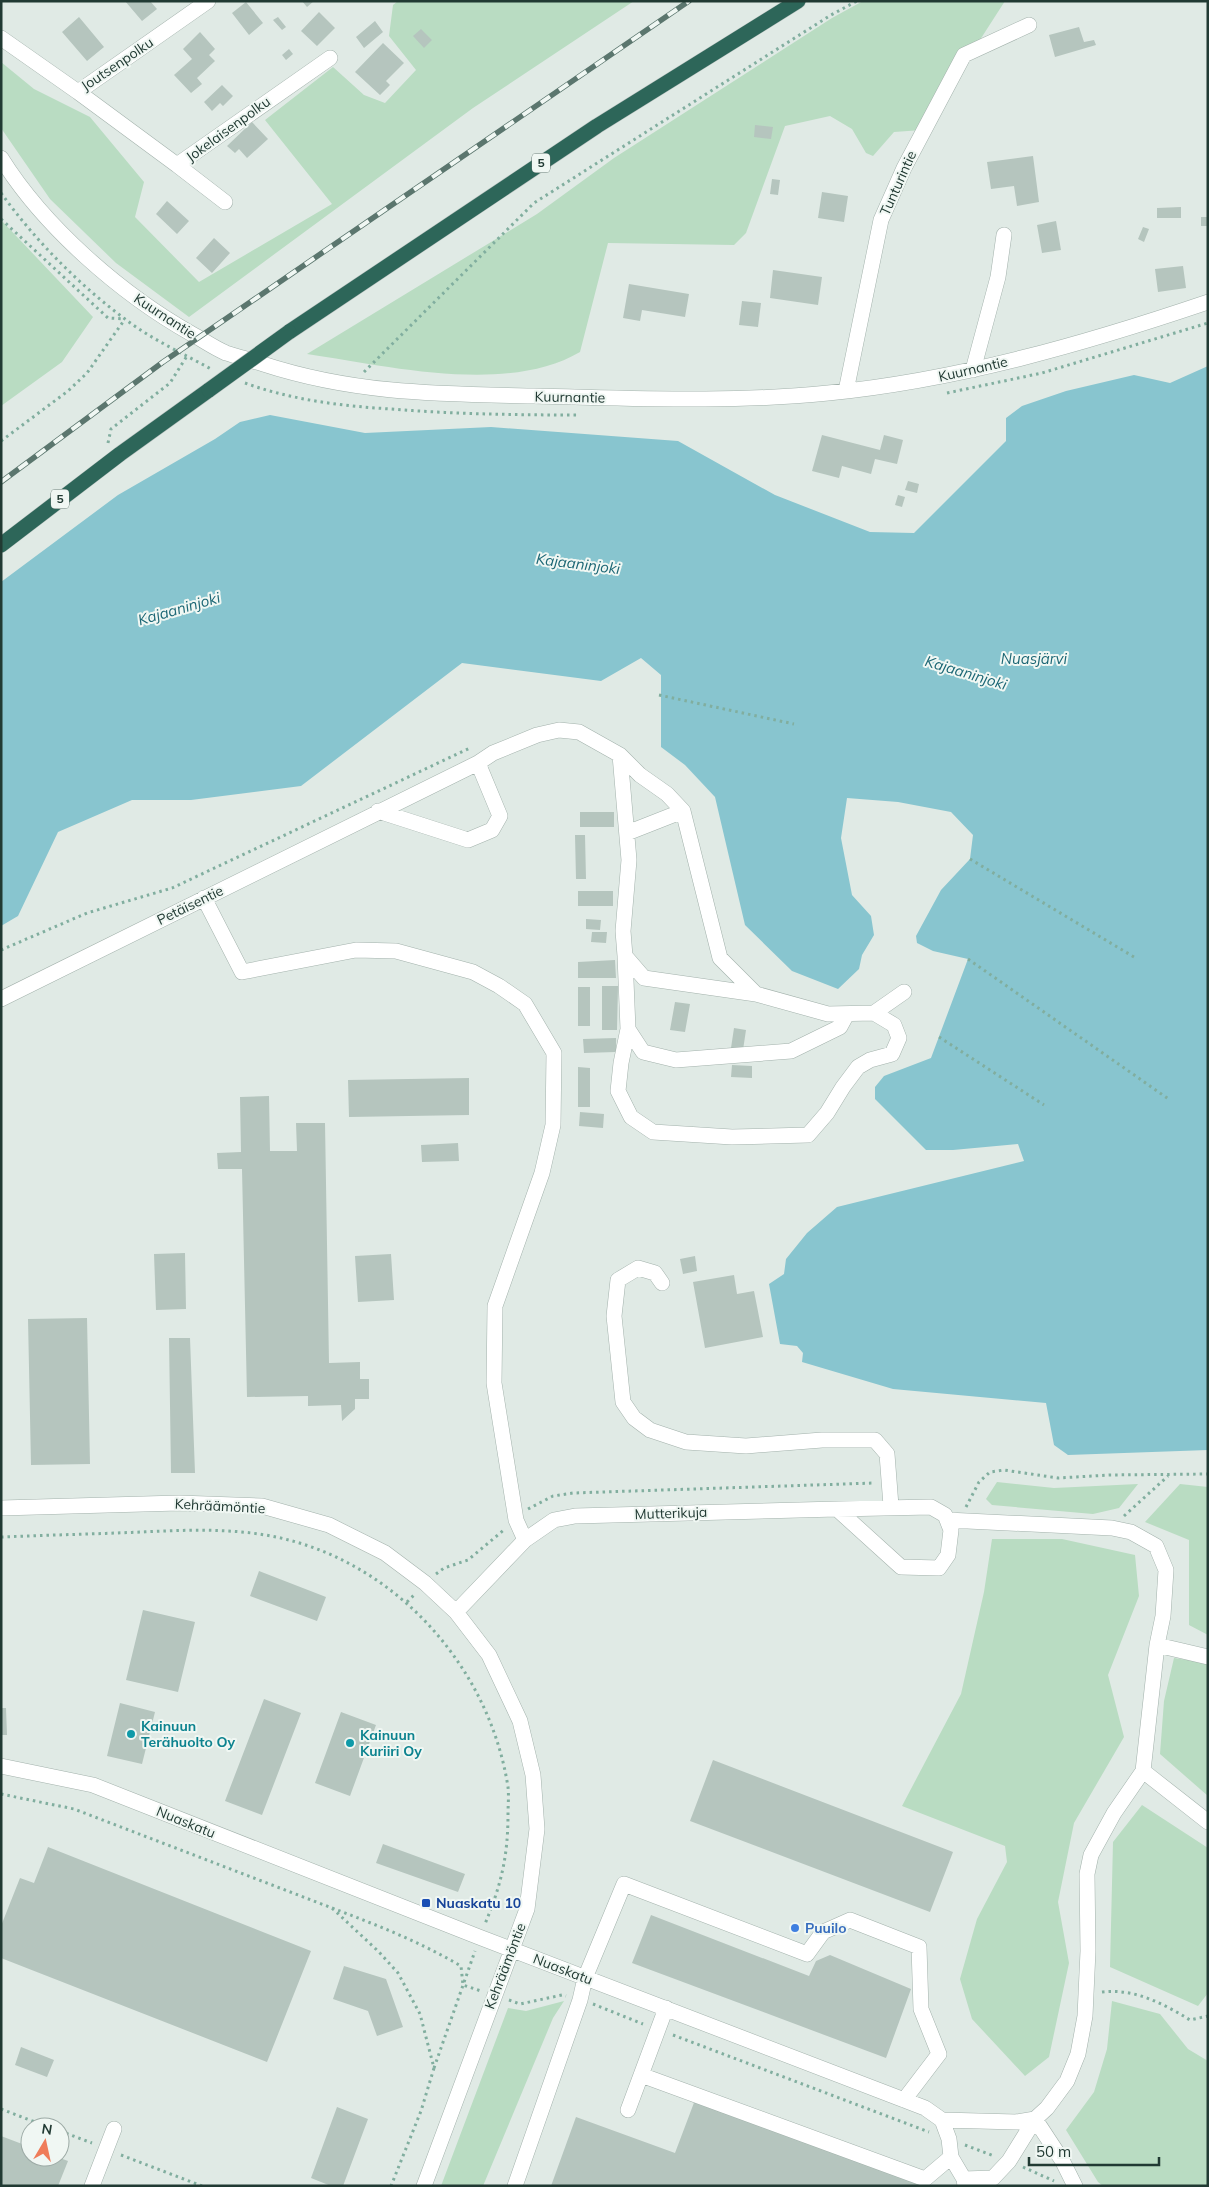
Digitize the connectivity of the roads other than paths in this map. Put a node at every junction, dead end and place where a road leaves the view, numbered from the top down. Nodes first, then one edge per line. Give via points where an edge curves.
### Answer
1 (208, 1) edge
2 (798, 1) edge
3 (1028, 25) dead end
4 (1, 38) edge
5 (330, 58) dead end
6 (78, 92) junction
7 (1, 158) edge
8 (177, 165) junction
9 (225, 202) dead end
10 (1004, 235) dead end
11 (1208, 302) edge
12 (973, 370) junction
13 (846, 391) junction
14 (1, 545) edge
15 (620, 755) junction
16 (478, 763) junction
17 (683, 810) junction
18 (378, 812) junction
19 (627, 833) junction
20 (204, 898) junction
21 (626, 956) junction
22 (904, 992) dead end
23 (756, 994) junction
24 (1, 999) edge
25 (874, 1013) junction
26 (847, 1014) junction
27 (628, 1029) junction
28 (662, 1283) dead end
29 (891, 1506) junction
30 (1, 1508) edge
31 (836, 1509) junction
32 (953, 1520) junction
33 (525, 1540) junction
34 (456, 1612) junction
35 (1156, 1646) junction
36 (1208, 1657) edge
37 (1, 1766) edge
38 (1143, 1771) junction
39 (1208, 1822) edge
40 (512, 1949) junction
41 (585, 1978) junction
42 (666, 2008) junction
43 (641, 2074) junction
44 (904, 2100) junction
45 (628, 2110) dead end
46 (1035, 2119) junction
47 (942, 2120) junction
48 (114, 2129) dead end
49 (951, 2156) junction
50 (965, 2182) edge
51 (92, 2186) edge
52 (424, 2186) edge
53 (515, 2186) edge
54 (1075, 2186) edge

1 - 6 street, Joutsenpolku
2 - 14 highway, 5, bridge via 597,126 289,332
3 - 13 street, Tunturintie via 964,55 904,168 882,220
4 - 6 street, Joutsenpolku
5 - 8 street, Jokelaisenpolku
6 - 8 street, Jokelaisenpolku
7 - 13 street, Kuurnantie via 78,250 125,290 176,325 225,352 297,375 350,386 406,392 741,398
8 - 9 street
10 - 12 street via 998,277
11 - 12 street, Kuurnantie via 1062,348
12 - 13 street, Kuurnantie
15 - 16 street, Petäisentie via 579,732 559,730 537,735 493,753
15 - 17 street, Petäisentie
15 - 19 street
16 - 18 street, Petäisentie
16 - 18 street via 500,816 492,830 468,840
17 - 19 street
17 - 23 street via 720,958
18 - 20 street, Petäisentie
19 - 21 street via 629,860 623,931
20 - 24 street, Petäisentie
20 - 33 street via 242,972 356,950 396,951 473,972 499,986 525,1004 554,1053 553,1125 542,1173 495,1306 494,1383 516,1520
21 - 23 street via 644,978
21 - 27 street
22 - 25 street
23 - 26 street via 828,1014
25 - 26 street
25 - 27 street via 894,1025 899,1038 892,1054 858,1067 808,1135 732,1137 653,1132 631,1117 618,1091
26 - 27 street via 840,1027 791,1051 676,1060 643,1052
28 - 29 street via 655,1273 638,1268 618,1280 614,1316 618,1362 623,1402 634,1418 650,1430 686,1442 746,1446 875,1440 887,1454
29 - 31 street, Mutterikuja
29 - 32 street, Mutterikuja via 931,1507
30 - 34 street, Kehräämöntie via 178,1503 262,1506 329,1525 385,1553
31 - 32 street via 901,1567 939,1568 948,1556
31 - 33 street, Mutterikuja via 575,1516 554,1520
32 - 35 street via 1112,1528 1131,1532 1156,1546 1166,1570 1163,1616
33 - 34 street, Mutterikuja
34 - 40 street, Kehräämöntie via 489,1655 520,1721 533,1775 537,1829 533,1865 527,1909
35 - 36 street
35 - 38 street
37 - 40 street, Nuaskatu via 93,1785
38 - 39 street
38 - 46 street via 1114,1813 1091,1855 1086,1894 1085,2016 1078,2054 1067,2081
40 - 41 street, Nuaskatu
40 - 52 street, Kehräämöntie
41 - 42 street, Nuaskatu
41 - 44 street via 624,1884 807,1954 823,1932 850,1920 858,1923 919,1947 921,2009 939,2054
41 - 53 street
42 - 43 street
42 - 44 street, Nuaskatu
43 - 45 street
43 - 49 street via 925,2179
44 - 47 street, Nuaskatu via 925,2108
46 - 47 street via 1016,2122
46 - 50 street via 993,2178
46 - 54 street
47 - 49 street
48 - 51 street
49 - 50 street

